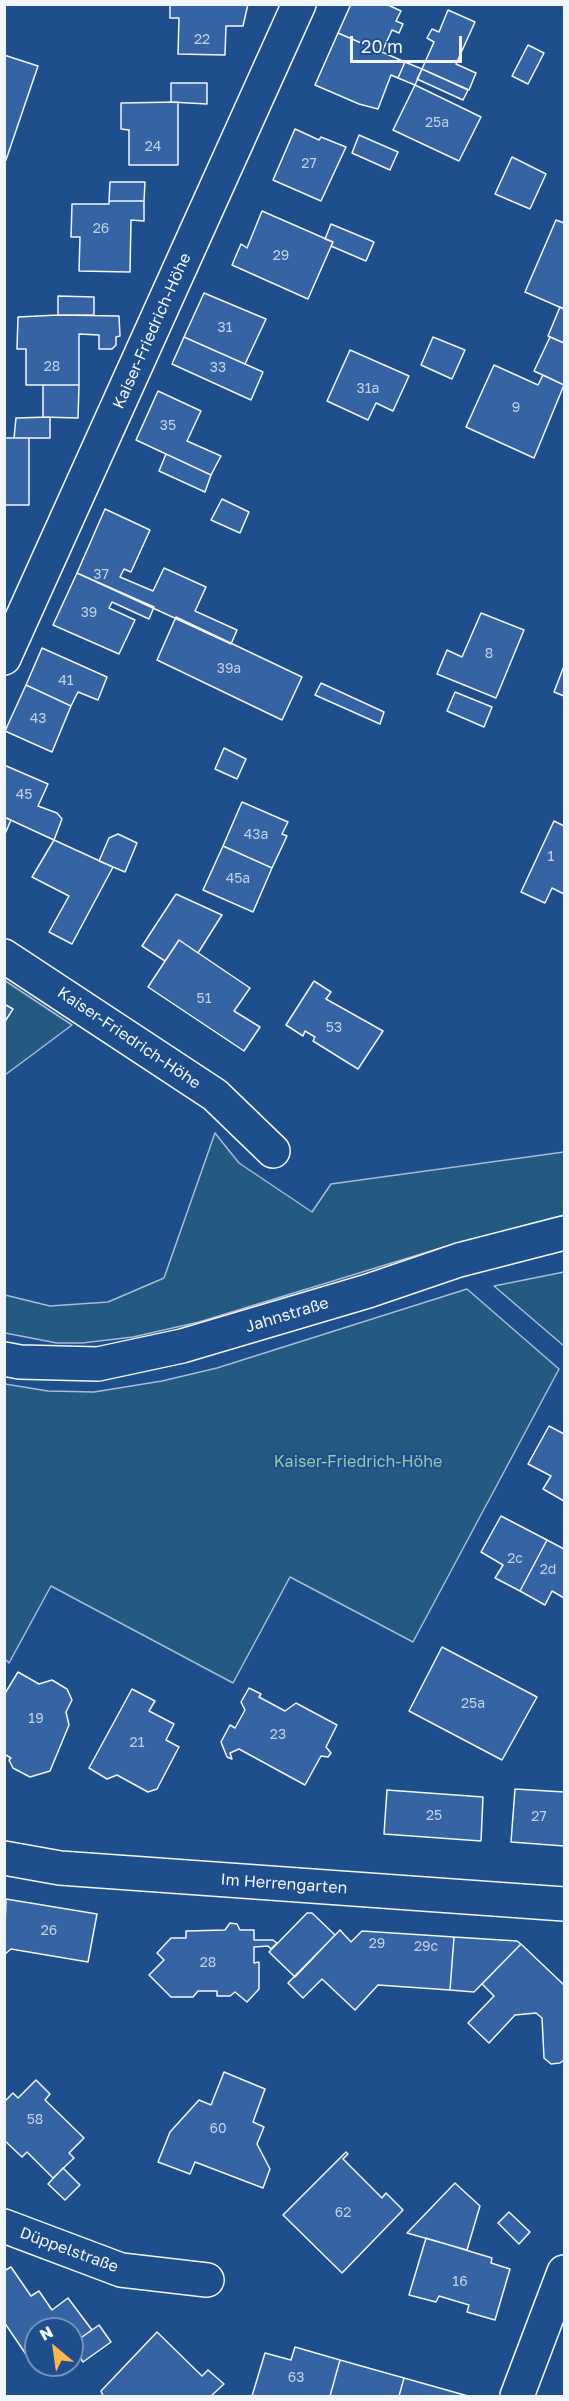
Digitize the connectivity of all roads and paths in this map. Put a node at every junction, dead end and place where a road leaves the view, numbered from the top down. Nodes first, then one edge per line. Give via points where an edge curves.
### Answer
1 (300, 4) edge
2 (4, 658) edge
3 (4, 956) edge
4 (273, 1151) dead end
5 (564, 1233) edge
6 (4, 1359) edge
7 (4, 1858) edge
8 (564, 1904) edge
9 (4, 2226) edge
10 (564, 2272) edge
11 (207, 2280) dead end
12 (517, 2397) edge

1 - 2 street, Kaiser-Friedrich-Höhe
3 - 4 street, Kaiser-Friedrich-Höhe via 215,1095
5 - 6 street, Jahnstraße via 459,1260 182,1346 98,1364
7 - 8 street, Im Herrengarten via 60,1868
9 - 11 street, Düppelstraße via 121,2270
10 - 12 street

